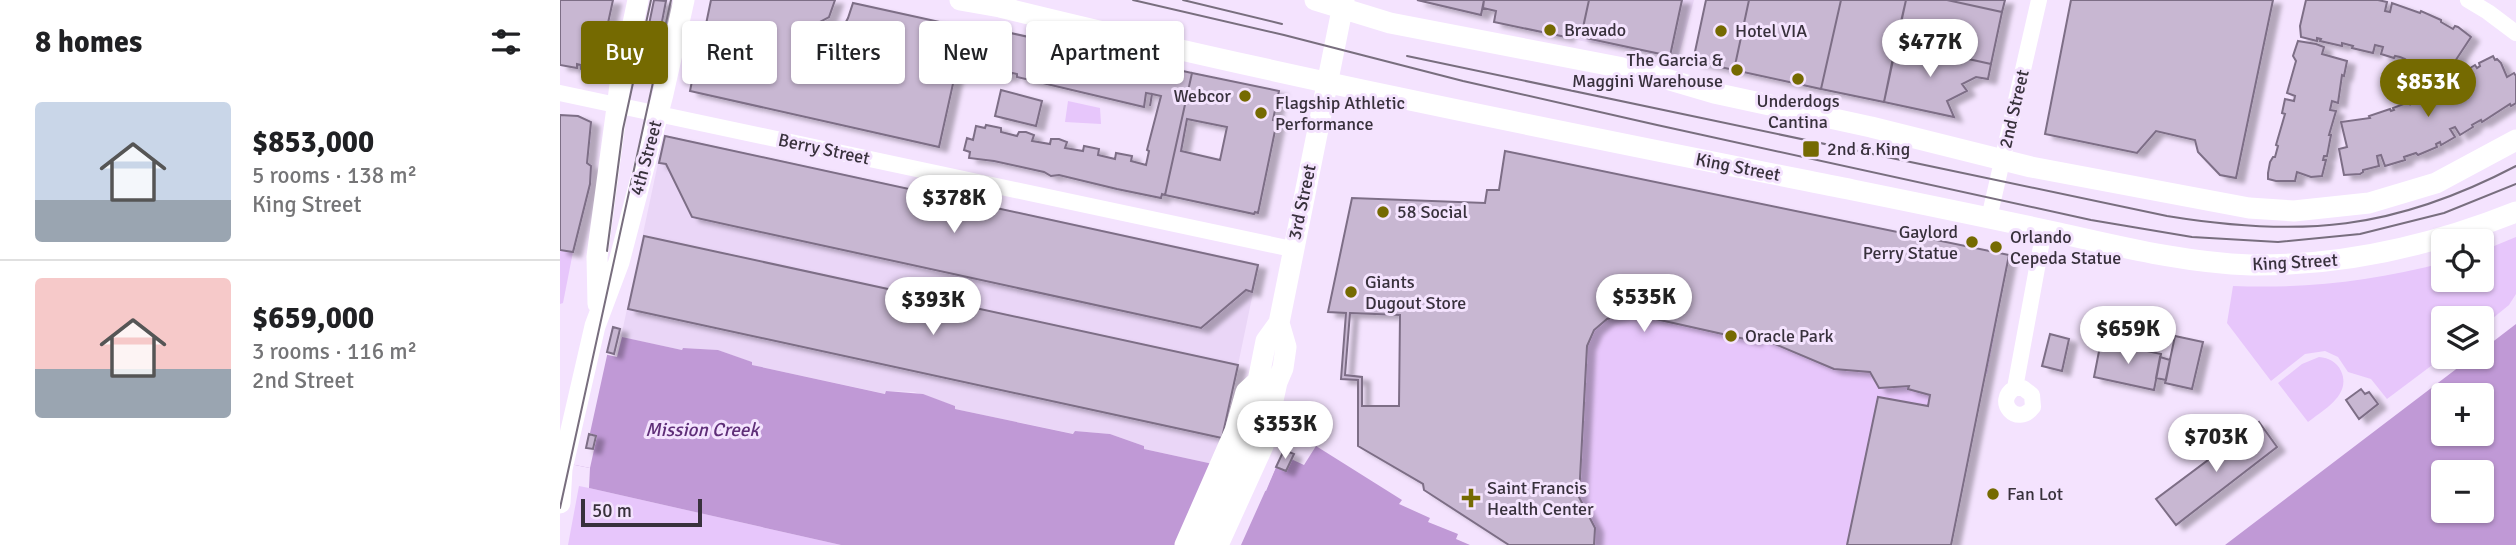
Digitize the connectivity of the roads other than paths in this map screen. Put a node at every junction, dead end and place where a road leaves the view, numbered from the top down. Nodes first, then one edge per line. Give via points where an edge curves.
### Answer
1 (638, 0) edge
2 (684, 0) edge
3 (960, 0) edge
4 (1315, 0) edge
5 (2039, 0) edge
6 (2468, 0) edge
7 (1344, 4) edge
8 (2516, 33) edge
9 (1326, 84) junction
10 (560, 93) edge
11 (618, 106) junction
12 (658, 114) junction
13 (2516, 140) edge
14 (2002, 160) junction
15 (2516, 212) edge
16 (1989, 218) junction
17 (2044, 230) junction
18 (1293, 249) junction
19 (597, 320) junction
20 (1279, 323) junction
21 (2015, 388) dead end
22 (562, 468) edge
23 (1232, 479) junction
24 (560, 503) edge
25 (1185, 545) edge
26 (1202, 545) edge
27 (1218, 545) edge

1 - 11 main road, 4th Street
2 - 12 main road, 4th Street
3 - 9 main road, King Street
4 - 7 main road
5 - 14 street, 2nd Street
6 - 8 street
7 - 9 main road, 3rd Street
7 - 14 main road via 1390,23 1639,71 1714,93
9 - 16 main road, King Street
9 - 18 main road, 3rd Street
10 - 11 street, Berry Street
11 - 12 street, Berry Street
11 - 19 main road, 4th Street via 597,257
12 - 18 street, Berry Street
12 - 19 main road, 4th Street via 619,262
13 - 14 main road via 2436,183 2404,194 2294,212 2249,208
14 - 16 street, 2nd Street
15 - 17 main road, King Street via 2422,245 2302,264 2197,260
16 - 17 main road, King Street
17 - 21 street
18 - 20 main road, 3rd Street
19 - 22 main road, 4th Street
20 - 23 main road, 3rd Street via 1266,341 1258,381 1246,392 1235,431
20 - 23 main road, 3rd Street via 1286,348 1263,446
22 - 24 main road, 4th Street
23 - 25 main road, 3rd Street
23 - 26 main road, 3rd Street
23 - 27 main road, 3rd Street

